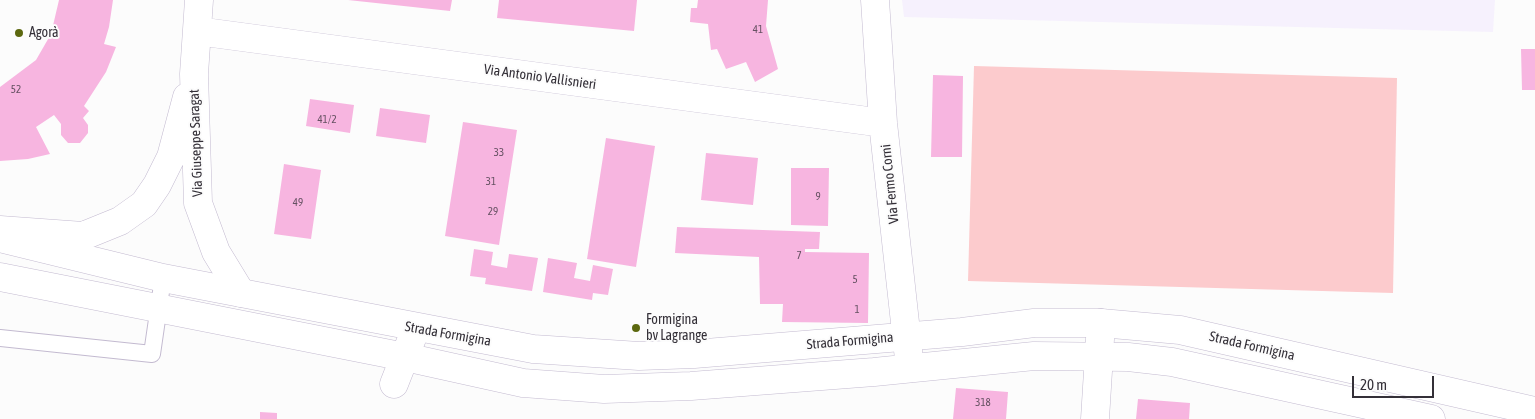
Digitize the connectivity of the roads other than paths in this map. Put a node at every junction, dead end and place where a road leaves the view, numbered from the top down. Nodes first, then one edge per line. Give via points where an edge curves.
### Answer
1 (199, 0) edge
2 (875, 0) edge
3 (197, 31) junction
4 (194, 74) junction
5 (883, 123) junction
6 (0, 230) edge
7 (0, 238) edge
8 (0, 277) edge
9 (163, 278) junction
10 (241, 293) junction
11 (159, 308) junction
12 (1100, 323) junction
13 (416, 328) junction
14 (907, 337) junction
15 (0, 338) edge
16 (1098, 356) junction
17 (405, 357) junction
18 (910, 368) junction
19 (394, 384) dead end
20 (1535, 411) edge
21 (1095, 419) edge
22 (1431, 419) edge

1 - 3 street, Via Giuseppe Saragat
2 - 5 street, Via Fermo Corni
3 - 4 street, Via Giuseppe Saragat
3 - 5 street, Via Antonio Vallisnieri
4 - 6 street, Via Giuseppe Saragat via 170,157 144,204 120,221 83,236
4 - 10 street, Via Giuseppe Saragat via 198,203 216,252
5 - 14 street, Via Fermo Corni
7 - 9 street, Strada Formigina
8 - 11 street
9 - 10 street, Strada Formigina
9 - 11 lane
10 - 13 street, Strada Formigina
11 - 15 lane via 152,354
11 - 17 street
12 - 14 street, Strada Formigina via 1034,323
12 - 16 street
12 - 20 street, Strada Formigina via 1180,330
13 - 14 street, Strada Formigina via 533,349 639,356
13 - 17 street
14 - 18 street, Via Fermo Corni
16 - 18 street via 1034,356
16 - 21 street
16 - 22 street via 1172,362
17 - 18 street via 523,384 604,389 691,386
17 - 19 street

